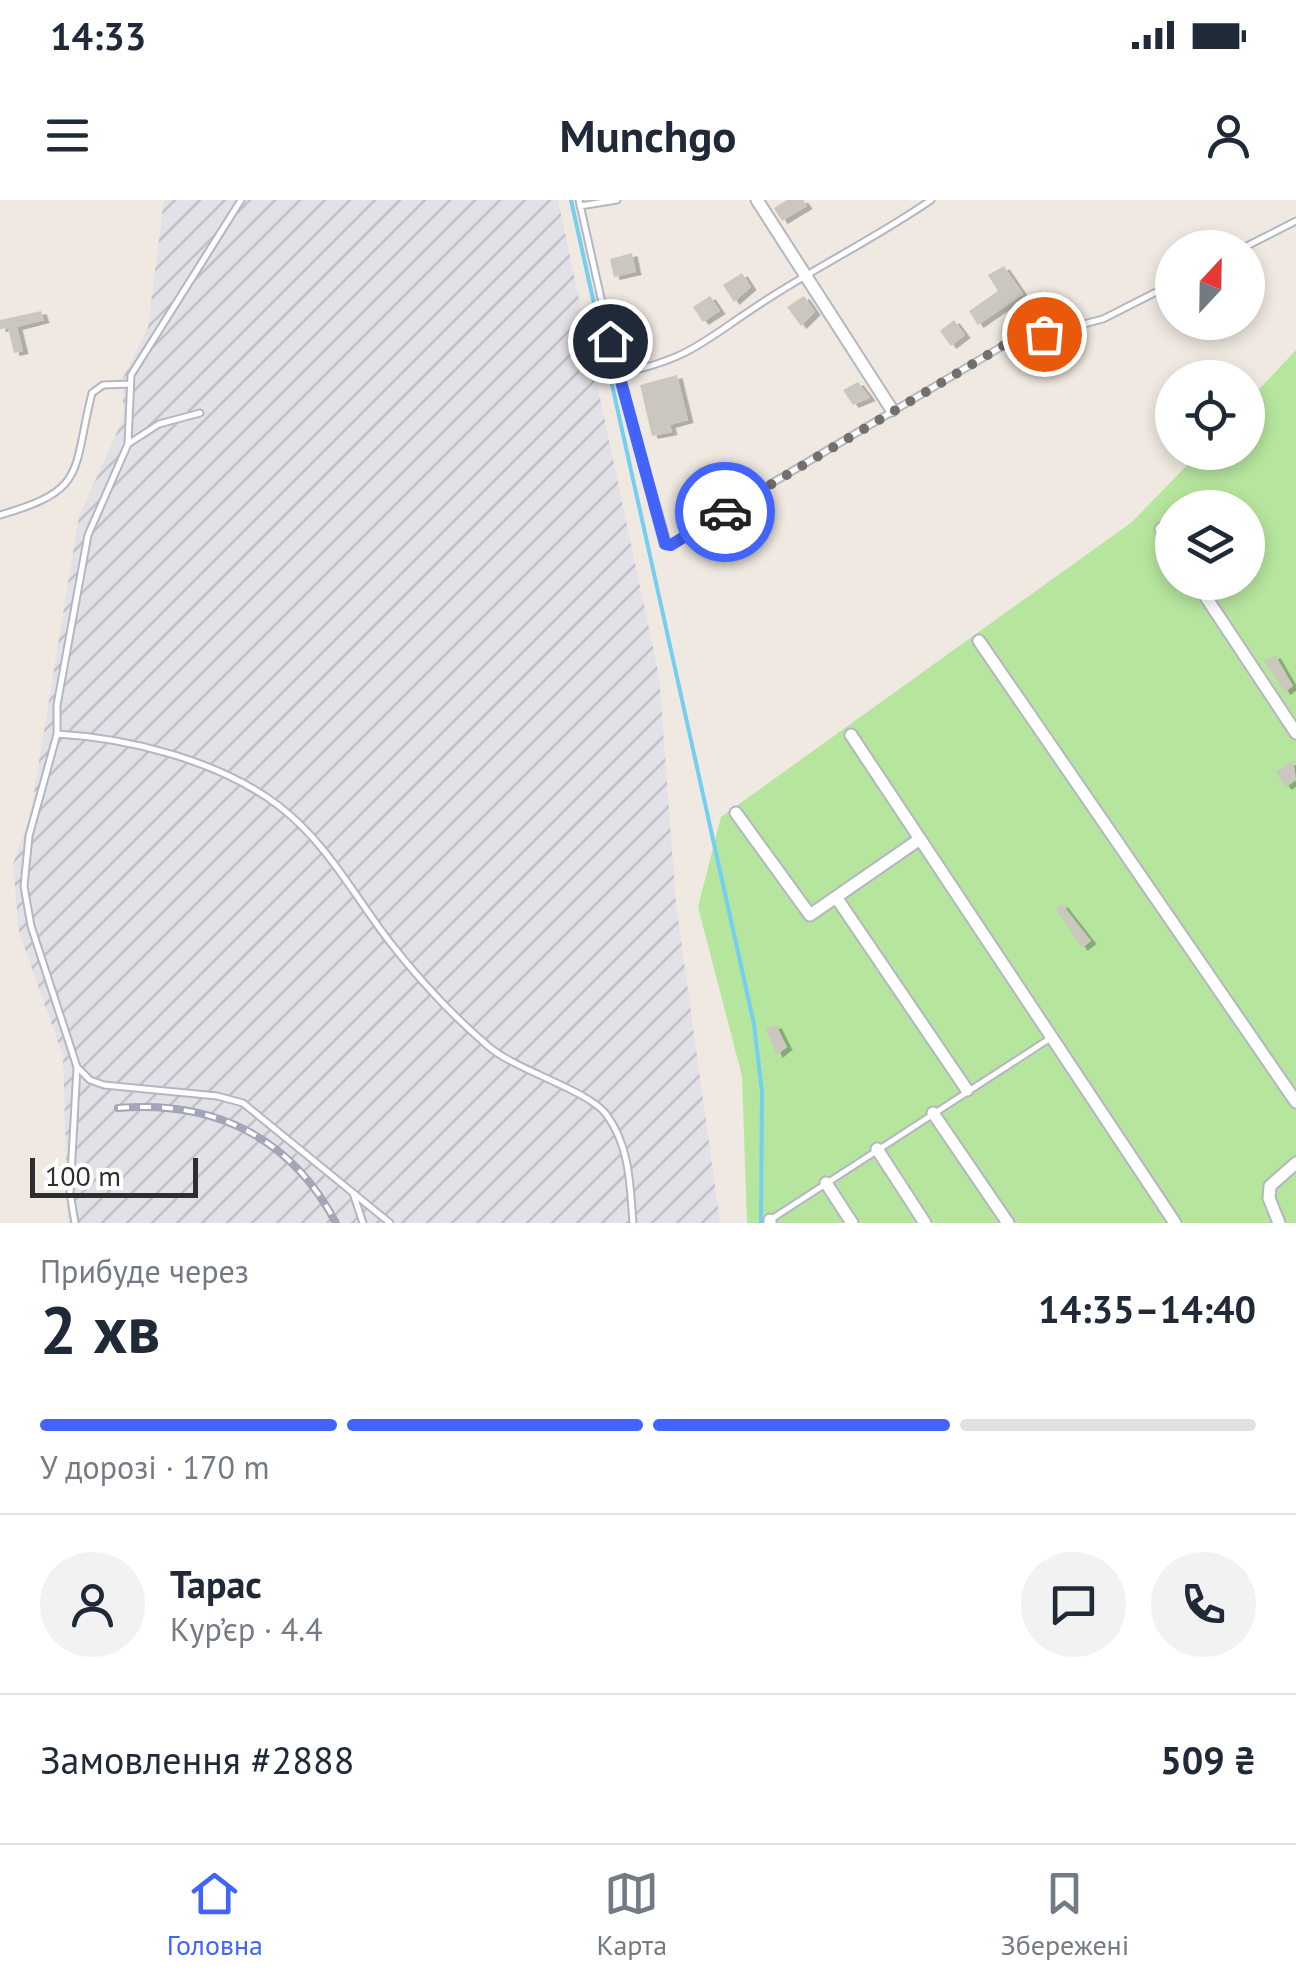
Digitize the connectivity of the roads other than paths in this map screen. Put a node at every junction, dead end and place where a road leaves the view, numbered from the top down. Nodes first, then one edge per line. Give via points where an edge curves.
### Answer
1 (241, 200) edge
2 (617, 200) edge
3 (758, 200) edge
4 (931, 200) edge
5 (579, 203) edge
6 (1296, 220) edge
7 (1265, 236) edge
8 (807, 278) junction
9 (1155, 293) edge
10 (618, 374) junction
11 (130, 384) junction
12 (892, 410) junction
13 (200, 414) dead end
14 (128, 444) junction
15 (0, 515) edge
16 (1208, 600) edge
17 (979, 641) dead end
18 (56, 734) junction
19 (851, 734) dead end
20 (1296, 734) edge
21 (736, 813) dead end
22 (920, 839) junction
23 (836, 897) junction
24 (1052, 1037) junction
25 (77, 1067) junction
26 (967, 1090) junction
27 (1296, 1102) edge
28 (933, 1112) junction
29 (877, 1149) junction
30 (1296, 1163) edge
31 (826, 1183) junction
32 (353, 1191) junction
33 (770, 1221) edge
34 (76, 1223) edge
35 (364, 1223) edge
36 (390, 1223) edge
37 (633, 1223) edge
38 (852, 1223) edge
39 (926, 1223) edge
40 (1008, 1223) edge
41 (1175, 1223) edge
42 (1279, 1223) edge

1 - 11 lane
2 - 5 lane
3 - 8 street
4 - 8 lane
5 - 10 lane
6 - 7 lane
8 - 10 lane via 698,349
8 - 12 street
9 - 12 lane via 1104,319 1006,344
10 - 12 lane via 668,546
11 - 14 lane
11 - 15 lane via 103,385 92,393 76,468 61,492
13 - 14 lane via 158,424
14 - 18 lane via 88,535
16 - 20 street
17 - 27 street
18 - 25 lane via 29,836 24,886 30,926
18 - 37 lane via 92,736 191,762 279,806 340,865 390,941 490,1049 604,1110 628,1163
19 - 22 street
21 - 23 street via 810,915
22 - 23 street
22 - 24 street
23 - 26 street
24 - 26 lane
24 - 41 street
25 - 32 lane via 104,1085 244,1103
25 - 34 lane via 70,1182
26 - 28 lane
28 - 29 lane
28 - 40 street
29 - 31 lane
29 - 39 street
30 - 42 street via 1270,1186
31 - 33 lane
31 - 38 street
32 - 35 lane
32 - 36 lane

